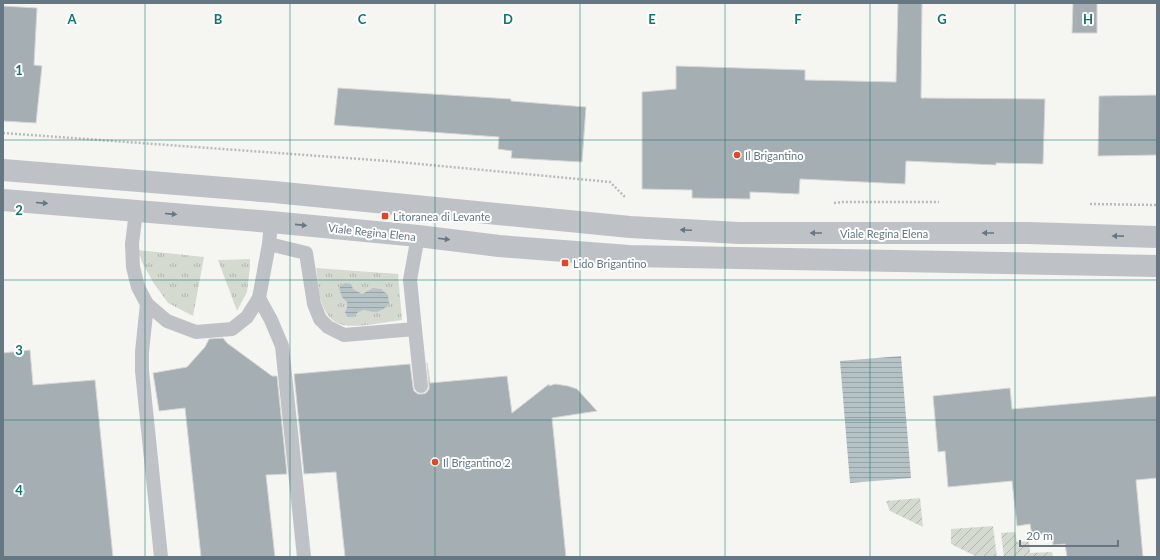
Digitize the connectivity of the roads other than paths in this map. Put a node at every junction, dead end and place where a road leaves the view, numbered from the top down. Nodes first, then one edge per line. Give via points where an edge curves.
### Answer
1 (3, 170) edge
2 (3, 200) edge
3 (136, 211) junction
4 (271, 222) junction
5 (740, 233) junction
6 (1028, 234) junction
7 (418, 236) junction
8 (1157, 237) edge
9 (269, 244) junction
10 (740, 258) junction
11 (1028, 264) junction
12 (1157, 266) edge
13 (259, 298) junction
14 (147, 304) junction
15 (415, 329) junction
16 (421, 386) dead end
17 (161, 557) edge
18 (304, 557) edge

5 -> 1 street, Viale Regina Elena via 622,226 274,192
2 -> 3 street, Viale Regina Elena
3 -> 4 street, Viale Regina Elena
3 - 14 lane via 132,244 133,267 138,287
4 -> 7 street, Viale Regina Elena
4 - 9 lane
6 -> 5 street, Viale Regina Elena
5 - 10 street
8 -> 6 street, Viale Regina Elena
6 - 11 street
7 -> 10 street, Viale Regina Elena via 499,246 629,256
7 - 15 lane via 410,280
9 - 13 lane
9 - 15 lane via 306,252 314,304 320,319 328,327 344,335
10 - 11 street, Viale Regina Elena
11 - 12 street, Viale Regina Elena
13 - 14 lane via 247,317 232,329 196,332 167,321
13 - 18 lane via 282,346
14 - 17 lane via 142,372
15 - 16 lane

